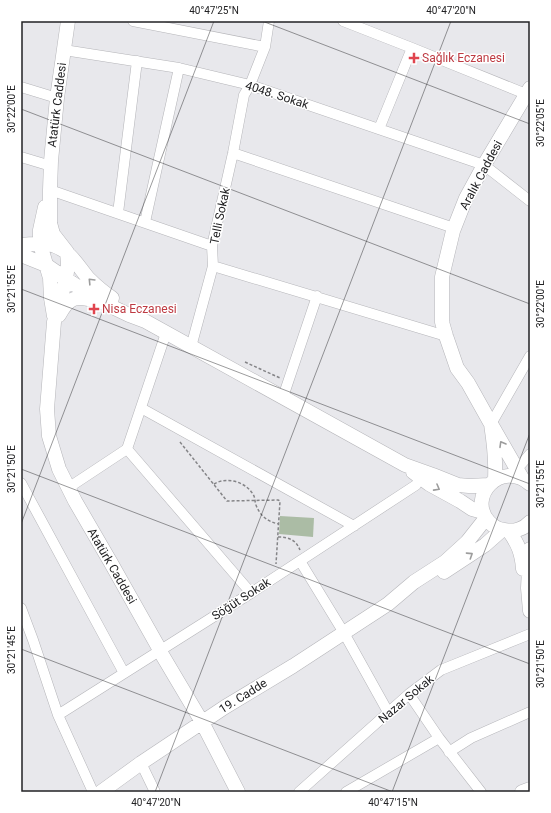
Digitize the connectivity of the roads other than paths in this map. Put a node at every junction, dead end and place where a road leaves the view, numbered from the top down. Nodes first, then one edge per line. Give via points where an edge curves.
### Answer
1 (68, 21) edge
2 (133, 21) edge
3 (269, 21) edge
4 (343, 21) edge
5 (265, 47) junction
6 (412, 48) junction
7 (64, 50) junction
8 (137, 61) junction
9 (179, 68) junction
10 (250, 85) junction
11 (21, 87) edge
12 (528, 91) edge
13 (57, 98) junction
14 (379, 129) junction
15 (233, 152) junction
16 (21, 157) edge
17 (484, 165) junction
18 (51, 166) junction
19 (50, 190) junction
20 (530, 201) edge
21 (118, 213) junction
22 (145, 222) junction
23 (454, 228) junction
24 (40, 244) junction
25 (21, 245) edge
26 (212, 246) junction
27 (67, 252) junction
28 (21, 255) edge
29 (46, 265) junction
30 (212, 266) junction
31 (66, 278) junction
32 (317, 296) junction
33 (104, 303) junction
34 (145, 321) junction
35 (54, 322) junction
36 (166, 333) junction
37 (446, 336) junction
38 (191, 347) junction
39 (530, 356) edge
40 (283, 397) junction
41 (141, 408) junction
42 (491, 424) junction
43 (127, 449) junction
44 (530, 454) edge
45 (405, 466) junction
46 (523, 477) edge
47 (420, 478) junction
48 (492, 482) junction
49 (21, 483) edge
50 (68, 488) junction
51 (485, 515) junction
52 (354, 526) junction
53 (529, 527) edge
54 (506, 531) junction
55 (530, 550) edge
56 (300, 556) junction
57 (528, 588) junction
58 (251, 592) junction
59 (388, 604) junction
60 (21, 608) edge
61 (530, 611) edge
62 (344, 633) junction
63 (530, 634) edge
64 (160, 650) junction
65 (124, 673) junction
66 (409, 694) junction
67 (388, 712) junction
68 (530, 712) edge
69 (58, 715) junction
70 (202, 722) junction
71 (439, 738) junction
72 (450, 752) junction
73 (142, 763) junction
74 (530, 788) edge
75 (93, 792) edge
76 (101, 792) edge
77 (155, 792) edge
78 (238, 792) edge
79 (299, 792) edge
80 (346, 792) edge
81 (480, 792) edge
82 (522, 792) edge

1 - 7 street, Atatürk Caddesi
2 - 5 street
3 - 5 street, Telli Sokak
4 - 6 street
5 - 10 street, Telli Sokak
6 - 12 street
6 - 14 street
7 - 8 street, 4048. Sokak
7 - 13 street, Atatürk Caddesi
8 - 9 street, 4048. Sokak
8 - 21 street
9 - 10 street, 4048. Sokak
9 - 22 street
10 - 14 street, 4048. Sokak
10 - 15 street, Telli Sokak via 244,95
11 - 13 street
12 - 17 street, Aralık Caddesi
13 - 18 street, Atatürk Caddesi
14 - 17 street, 4048. Sokak
15 - 23 street
15 - 26 street, Telli Sokak
16 - 18 street
17 - 20 street, 4048. Sokak
17 - 23 street, Aralık Caddesi via 466,198
18 - 19 street, Atatürk Caddesi
19 - 21 street
19 - 24 street, Atatürk Caddesi via 40,230
19 - 27 street, Atatürk Caddesi via 50,223 53,234
21 - 22 street
22 - 26 street
23 - 37 street, Aralık Caddesi via 442,277 442,322
24 - 25 street
24 - 27 street via 53,245
24 - 29 street, Atatürk Caddesi
26 - 30 street, Telli Sokak
27 - 31 street, Atatürk Caddesi
34 -> 27 street via 99,289
28 - 29 street
29 - 31 street
29 - 35 street, Atatürk Caddesi via 50,278
30 - 32 street
30 - 38 street, Telli Sokak
31 - 33 street
31 - 35 street, Atatürk Caddesi
32 - 37 street
32 - 40 street
33 - 34 street
33 - 35 street via 79,298 69,300
34 - 36 street
35 - 50 street, Atatürk Caddesi via 47,409 49,436
36 - 38 street
36 - 41 street
37 - 42 street, Aralık Caddesi via 457,368
38 - 40 street
39 - 42 street
40 - 45 street
41 - 43 street
41 - 52 street
46 -> 42 street, Aralık Caddesi
42 - 48 street via 496,454
43 - 50 street
43 - 58 street
44 - 46 street
45 - 47 street
45 - 48 street via 458,485
46 - 48 street via 504,476
47 -> 51 street
47 - 52 street, Söğüt Sokak via 416,485
48 - 51 street via 484,494 482,503
49 - 65 street
50 - 64 street, Atatürk Caddesi
51 - 54 street via 494,526
51 - 59 street via 467,542 445,562 414,582
52 - 56 street, Söğüt Sokak
53 - 54 street
54 - 57 street via 518,544 523,576
59 -> 54 street via 414,592
55 - 57 street
56 - 58 street, Söğüt Sokak
56 - 62 street
57 - 61 street
58 - 64 street, Söğüt Sokak
59 - 62 street, 19. Cadde
60 - 69 street
62 - 67 street
62 - 70 street, 19. Cadde
63 - 66 street, Nazar Sokak via 441,670
64 - 65 street, Söğüt Sokak
64 - 70 street, Atatürk Caddesi
65 - 69 street, Söğüt Sokak
66 - 67 street, Nazar Sokak
66 - 71 street
67 - 79 street, Nazar Sokak
68 - 72 street via 471,738
69 - 75 street
70 - 73 street, 19. Cadde
70 - 78 street, Atatürk Caddesi
71 - 72 street
71 - 80 street
72 - 81 street
73 - 76 street, 19. Cadde
73 - 77 street
74 - 82 street

